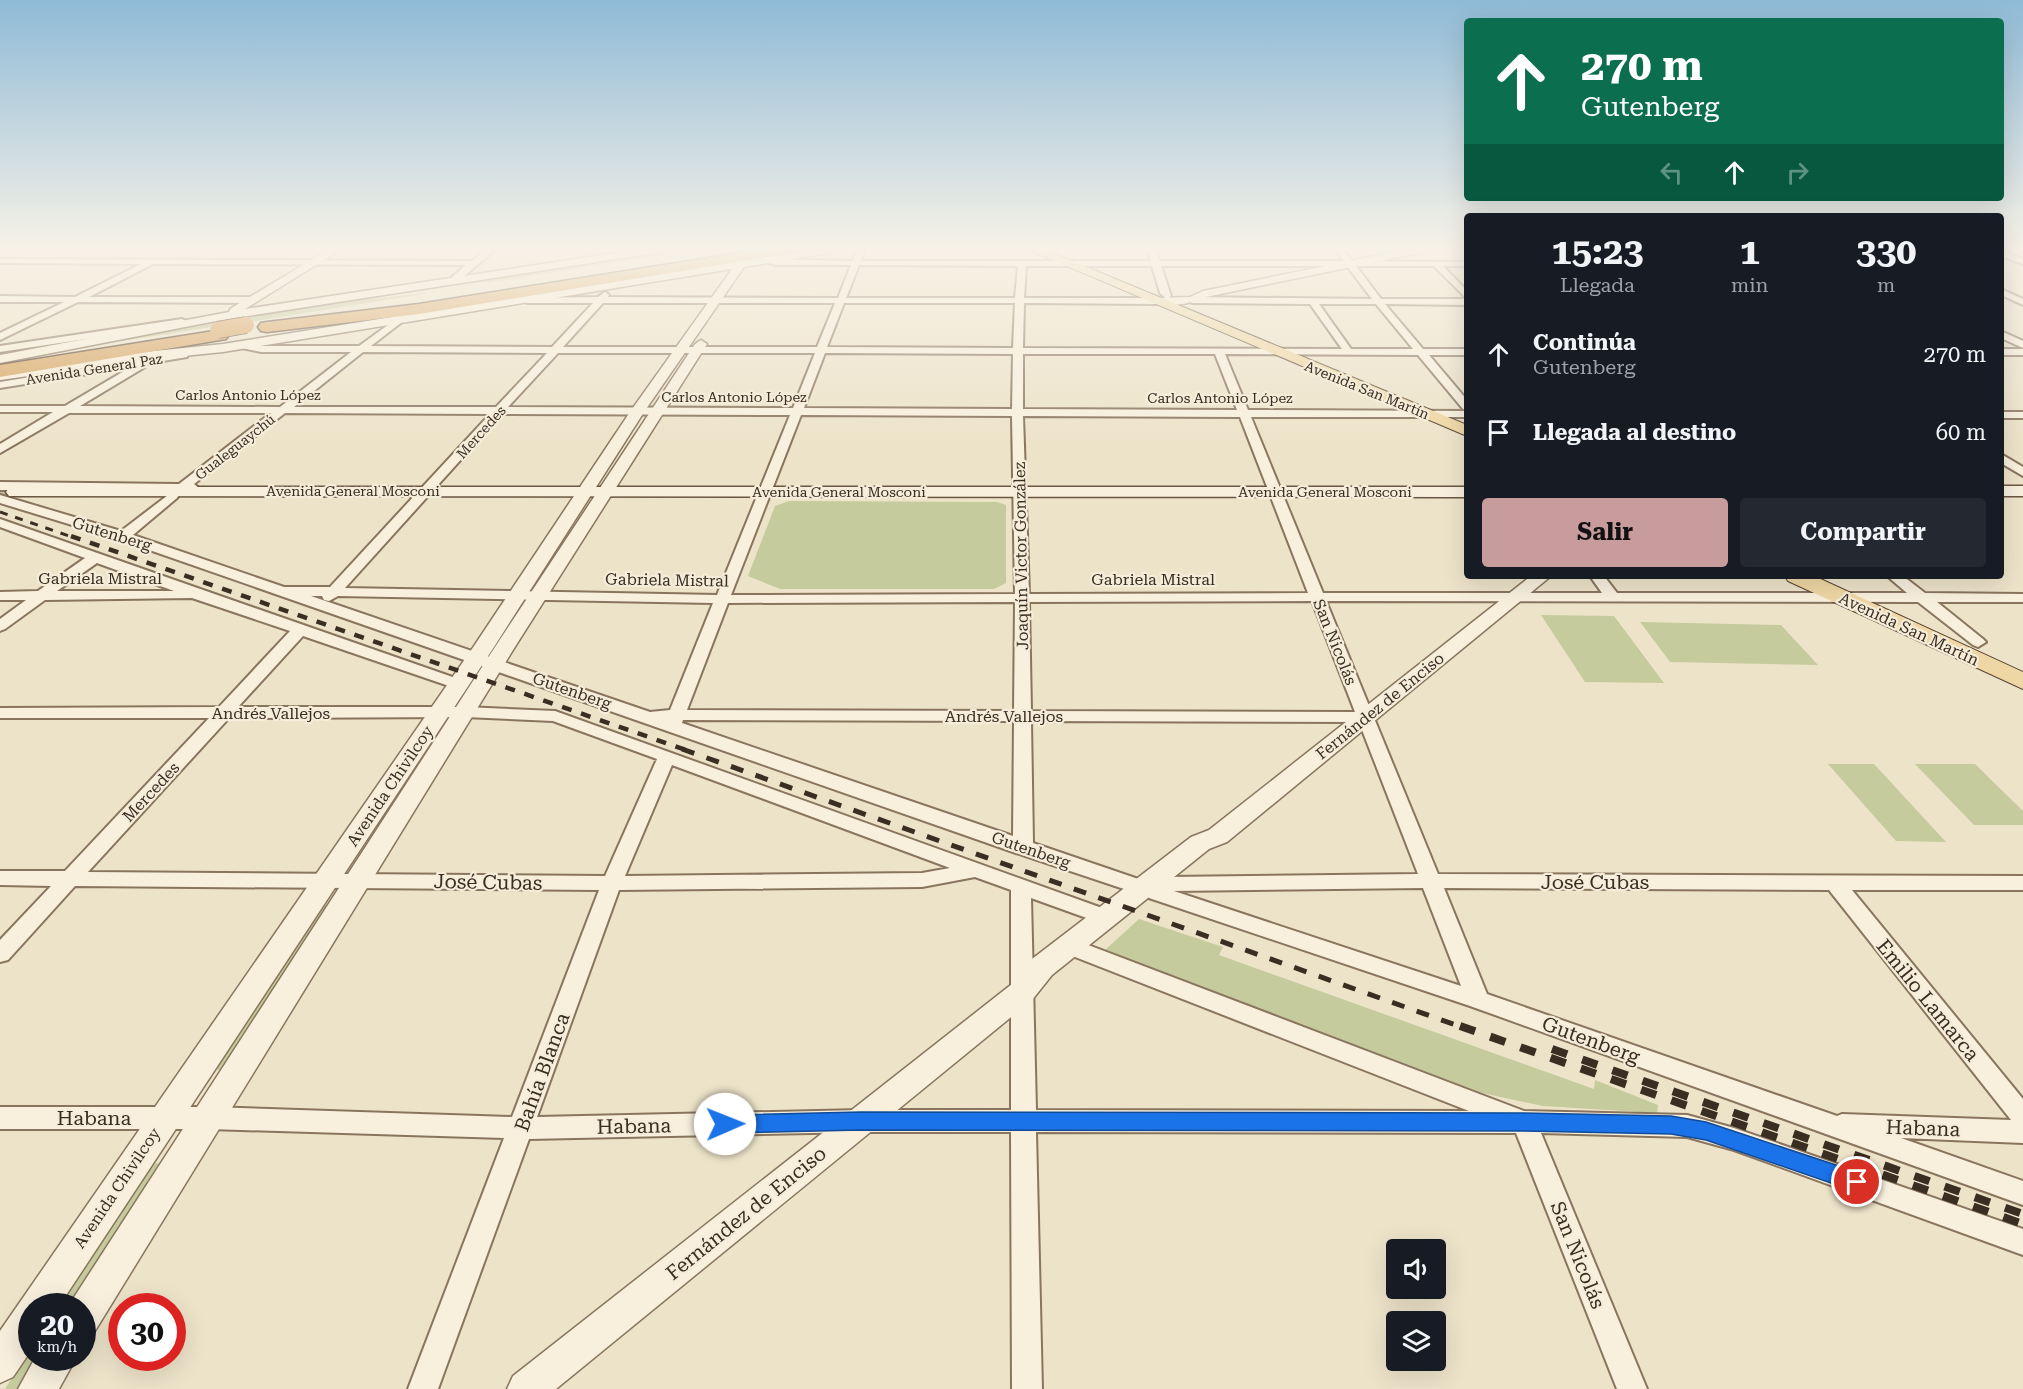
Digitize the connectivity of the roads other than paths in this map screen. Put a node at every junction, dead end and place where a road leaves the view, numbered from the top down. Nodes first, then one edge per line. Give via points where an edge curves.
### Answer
1 (232, 314) edge
2 (46, 315) edge
3 (231, 315) edge
4 (350, 315) edge
5 (380, 315) edge
6 (390, 315) edge
7 (427, 315) edge
8 (587, 315) edge
9 (704, 315) edge
10 (720, 315) edge
11 (835, 315) edge
12 (1019, 315) edge
13 (1203, 315) edge
14 (1210, 315) edge
15 (1323, 315) edge
16 (1389, 315) edge
17 (399, 320) junction
18 (216, 333) junction
19 (244, 334) junction
20 (266, 334) junction
21 (2004, 336) edge
22 (0, 337) edge
23 (2023, 345) edge
24 (0, 349) edge
25 (362, 349) junction
26 (556, 350) junction
27 (680, 350) junction
28 (697, 350) junction
29 (821, 350) junction
30 (1019, 351) junction
31 (1219, 351) junction
32 (1275, 351) junction
33 (1301, 351) junction
34 (1348, 351) junction
35 (1419, 352) junction
36 (1464, 352) edge
37 (2004, 352) edge
38 (2023, 352) edge
39 (0, 359) edge
40 (150, 360) junction
41 (0, 365) edge
42 (0, 371) edge
43 (0, 376) edge
44 (0, 385) edge
45 (0, 409) edge
46 (67, 409) junction
47 (281, 411) junction
48 (499, 411) junction
49 (636, 412) junction
50 (658, 412) junction
51 (797, 412) junction
52 (1464, 412) edge
53 (1018, 413) junction
54 (1245, 413) junction
55 (1464, 413) edge
56 (1464, 413) edge
57 (1428, 415) junction
58 (2004, 415) edge
59 (2023, 415) edge
60 (1464, 430) edge
61 (0, 449) edge
62 (2004, 460) edge
63 (2023, 472) edge
64 (184, 486) junction
65 (428, 490) junction
66 (212, 491) junction
67 (2004, 491) edge
68 (2023, 491) edge
69 (586, 492) junction
70 (607, 492) junction
71 (1020, 492) junction
72 (1277, 492) junction
73 (1464, 492) edge
74 (766, 493) junction
75 (7, 495) edge
76 (173, 495) junction
77 (0, 523) edge
78 (123, 536) junction
79 (94, 558) junction
80 (1538, 579) edge
81 (1599, 579) edge
82 (1802, 579) edge
83 (1835, 579) edge
84 (1898, 579) edge
85 (284, 591) junction
86 (334, 593) junction
87 (200, 595) junction
88 (0, 596) edge
89 (40, 596) junction
90 (517, 596) junction
91 (538, 597) junction
92 (1317, 597) junction
93 (1516, 597) junction
94 (1022, 598) junction
95 (1843, 598) junction
96 (1876, 598) junction
97 (1921, 598) junction
98 (2023, 598) edge
99 (722, 599) junction
100 (1614, 599) junction
101 (323, 605) junction
102 (0, 626) edge
103 (301, 629) junction
104 (1978, 642) junction
105 (486, 662) junction
106 (2020, 677) edge
107 (458, 684) junction
108 (439, 712) junction
109 (465, 712) junction
110 (0, 713) edge
111 (225, 713) junction
112 (542, 714) joint
113 (1021, 716) junction
114 (1366, 717) junction
115 (674, 721) junction
116 (667, 757) junction
117 (1023, 848) junction
118 (975, 870) junction
119 (0, 878) edge
120 (69, 879) junction
121 (327, 880) junction
122 (359, 880) junction
123 (1429, 881) junction
124 (1834, 882) junction
125 (612, 883) junction
126 (2023, 883) edge
127 (1022, 887) junction
128 (1155, 888) junction
129 (1106, 917) junction
130 (1083, 951) junction
131 (0, 954) edge
132 (1022, 992) junction
133 (1478, 1000) junction
134 (2023, 1117) edge
135 (0, 1118) edge
136 (163, 1118) junction
137 (209, 1118) junction
138 (861, 1121) junction
139 (1023, 1122) junction
140 (1524, 1122) junction
141 (1824, 1124) junction
142 (521, 1128) junction
143 (2023, 1132) edge
144 (2023, 1193) edge
145 (2023, 1242) edge
146 (47, 1293) edge
147 (96, 1296) edge
148 (18, 1338) edge
149 (0, 1364) edge
150 (49, 1371) edge
151 (38, 1389) edge
152 (423, 1389) edge
153 (526, 1389) edge
154 (1028, 1389) edge
155 (1632, 1389) edge

1 - 19 street
2 - 22 street
3 - 18 street
4 - 19 highway, Avenida General Paz
5 - 20 highway
6 - 20 highway, Avenida General Paz
7 - 17 street, Avenida General Paz
8 - 26 street, Mercedes
9 - 27 street, Avenida Chivilcoy
10 - 28 street, Avenida Chivilcoy
11 - 29 street
12 - 30 street, Joaquín Victor González
13 - 32 main road, Avenida San Martín
14 - 33 main road, Avenida San Martín
15 - 34 street
16 - 35 street
17 - 20 street, Avenida General Paz
17 - 25 street, Gualeguaychú
18 - 19 highway, Avenida General Paz
18 - 24 street
18 - 39 street, Avenida General Paz
18 - 40 street, Avenida General Paz
18 - 41 highway, Avenida General Paz
18 - 42 highway, Avenida General Paz
18 - 43 street, Avenida General Paz via 134,357
19 - 20 highway, Avenida General Paz
19 - 25 street via 251,348
21 - 23 street
25 - 26 street
25 - 47 street, Gualeguaychú
26 - 27 street
26 - 48 street, Mercedes
27 - 28 street
27 - 49 street, Avenida Chivilcoy
28 - 29 street
28 - 50 street, Avenida Chivilcoy
29 - 30 street
29 - 51 street
30 - 31 street
30 - 53 street, Joaquín Victor González
31 - 32 street
31 - 54 street, San Nicolás
32 - 33 street
32 - 57 main road, Avenida San Martín
33 - 34 street
33 - 55 main road, Avenida San Martín
34 - 35 street
35 - 36 street
35 - 52 street
37 - 38 street
40 - 44 street, Avenida General Paz
40 - 46 street
45 - 46 street, Carlos Antonio López
46 - 47 street, Carlos Antonio López
46 - 61 street
47 - 48 street, Carlos Antonio López
47 - 64 street, Gualeguaychú
48 - 49 street, Carlos Antonio López
48 - 65 street, Mercedes
49 - 50 street, Carlos Antonio López
49 - 69 street, Avenida Chivilcoy
50 - 51 street, Carlos Antonio López
50 - 70 street, Avenida Chivilcoy
51 - 53 street, Carlos Antonio López
51 - 74 street
53 - 54 street, Carlos Antonio López
53 - 71 street, Joaquín Victor González
54 - 57 street, Carlos Antonio López
54 - 72 street, San Nicolás
56 - 57 street, Carlos Antonio López
57 - 60 main road, Avenida San Martín
58 - 59 street
62 - 63 street
64 - 66 street, Avenida General Mosconi
64 - 75 street, Avenida General Mosconi
65 - 66 main road, Avenida General Mosconi
65 - 69 main road, Avenida General Mosconi
65 - 86 street, Mercedes
66 - 75 main road, Avenida General Mosconi
66 - 76 street, Avenida General Mosconi
67 - 68 main road
69 - 70 main road, Avenida General Mosconi
69 - 90 street, Avenida Chivilcoy
70 - 74 main road, Avenida General Mosconi
70 - 91 street, Avenida Chivilcoy
71 - 72 main road, Avenida General Mosconi
71 - 74 main road, Avenida General Mosconi
71 - 94 street, Joaquín Victor González
72 - 73 main road, Avenida General Mosconi
72 - 92 street, San Nicolás
74 - 99 street
75 - 76 street, Avenida General Mosconi
75 - 78 street, Gutenberg
76 - 78 street
77 - 79 street, Gutenberg
78 - 85 street, Gutenberg
79 - 87 street, Gutenberg
79 - 89 street
80 - 93 street, Fernández de Enciso
81 - 100 street
82 - 95 main road, Avenida San Martín
83 - 96 main road, Avenida San Martín
84 - 97 street
85 - 86 street, Gabriela Mistral
85 - 101 street, Gutenberg
86 - 90 street, Gabriela Mistral
86 - 101 street, Mercedes
87 - 89 street, Gabriela Mistral
87 - 103 street, Gutenberg
88 - 89 street, Gabriela Mistral
89 - 102 street
90 - 91 street, Gabriela Mistral
90 - 105 street, Avenida Chivilcoy
91 - 99 street, Gabriela Mistral
91 - 105 street, Avenida Chivilcoy
92 - 93 street, Gabriela Mistral
92 - 94 street, Gabriela Mistral
92 - 114 street, San Nicolás
93 - 100 street, Gabriela Mistral
93 - 114 street, Fernández de Enciso
94 - 99 street, Gabriela Mistral
94 - 113 street, Joaquín Victor González
95 - 96 street, Gabriela Mistral
95 - 100 street, Gabriela Mistral
95 - 106 main road, Avenida San Martín
96 - 97 street, Gabriela Mistral
96 - 104 main road, Avenida San Martín
97 - 98 street, Gabriela Mistral
97 - 104 street
99 - 115 street
101 - 105 street, Gutenberg
103 - 107 street, Gutenberg
103 - 111 street, Mercedes
104 - 106 main road, Avenida San Martín
105 - 107 street, Avenida Chivilcoy
105 - 109 street, Avenida Chivilcoy
105 - 115 street, Gutenberg via 641,715
107 - 108 street, Avenida Chivilcoy
108 - 109 street, Andrés Vallejos
108 - 111 street, Andrés Vallejos
108 - 121 street, Avenida Chivilcoy
109 - 112 street, Andrés Vallejos
109 - 122 street, Avenida Chivilcoy
110 - 111 street, Andrés Vallejos
111 - 120 street, Mercedes
112 - 116 street, Gutenberg
113 - 114 street, Andrés Vallejos
113 - 115 street, Andrés Vallejos
113 - 117 street, Joaquín Victor González
114 - 123 street, San Nicolás
114 - 128 street, Fernández de Enciso via 1218,836 1200,843
115 - 117 street, Gutenberg
116 - 118 street, Gutenberg
116 - 125 street, Bahía Blanca
117 - 128 street, Gutenberg
118 - 125 street, José Cubas via 922,880
118 - 127 street, Gutenberg
119 - 120 street, José Cubas
120 - 121 street, José Cubas
120 - 131 street, Mercedes
121 - 122 street, José Cubas
121 - 136 street, Avenida Chivilcoy
122 - 125 street, José Cubas
122 - 137 street, Avenida Chivilcoy
123 - 124 street, José Cubas
123 - 128 street, José Cubas
123 - 133 street, San Nicolás
124 - 126 street, José Cubas
124 - 134 street, Emilio Lamarca
125 - 142 street, Bahía Blanca
127 - 129 street, Gutenberg
127 - 132 street
128 - 129 street, Fernández de Enciso
128 - 130 street, Fernández de Enciso
128 - 133 street, Gutenberg
129 - 132 street, Fernández de Enciso via 1042,967
130 - 132 street, Fernández de Enciso via 1053,976
130 - 140 street
132 - 138 street, Fernández de Enciso
132 - 139 street
133 - 141 street, Gutenberg
135 - 136 street, Habana
136 - 137 street, Habana
136 - 146 street, Avenida Chivilcoy
137 - 142 street, Habana
137 - 147 street, Avenida Chivilcoy
138 - 139 street, Habana
138 - 142 street, Habana
138 - 153 street, Fernández de Enciso
139 - 140 street, Habana
139 - 154 street
140 - 145 street, Habana via 1671,1125 1706,1131
140 - 155 street, San Nicolás
141 - 143 street, Habana
141 - 144 street, Gutenberg
142 - 152 street, Bahía Blanca
148 - 149 street
150 - 151 street

